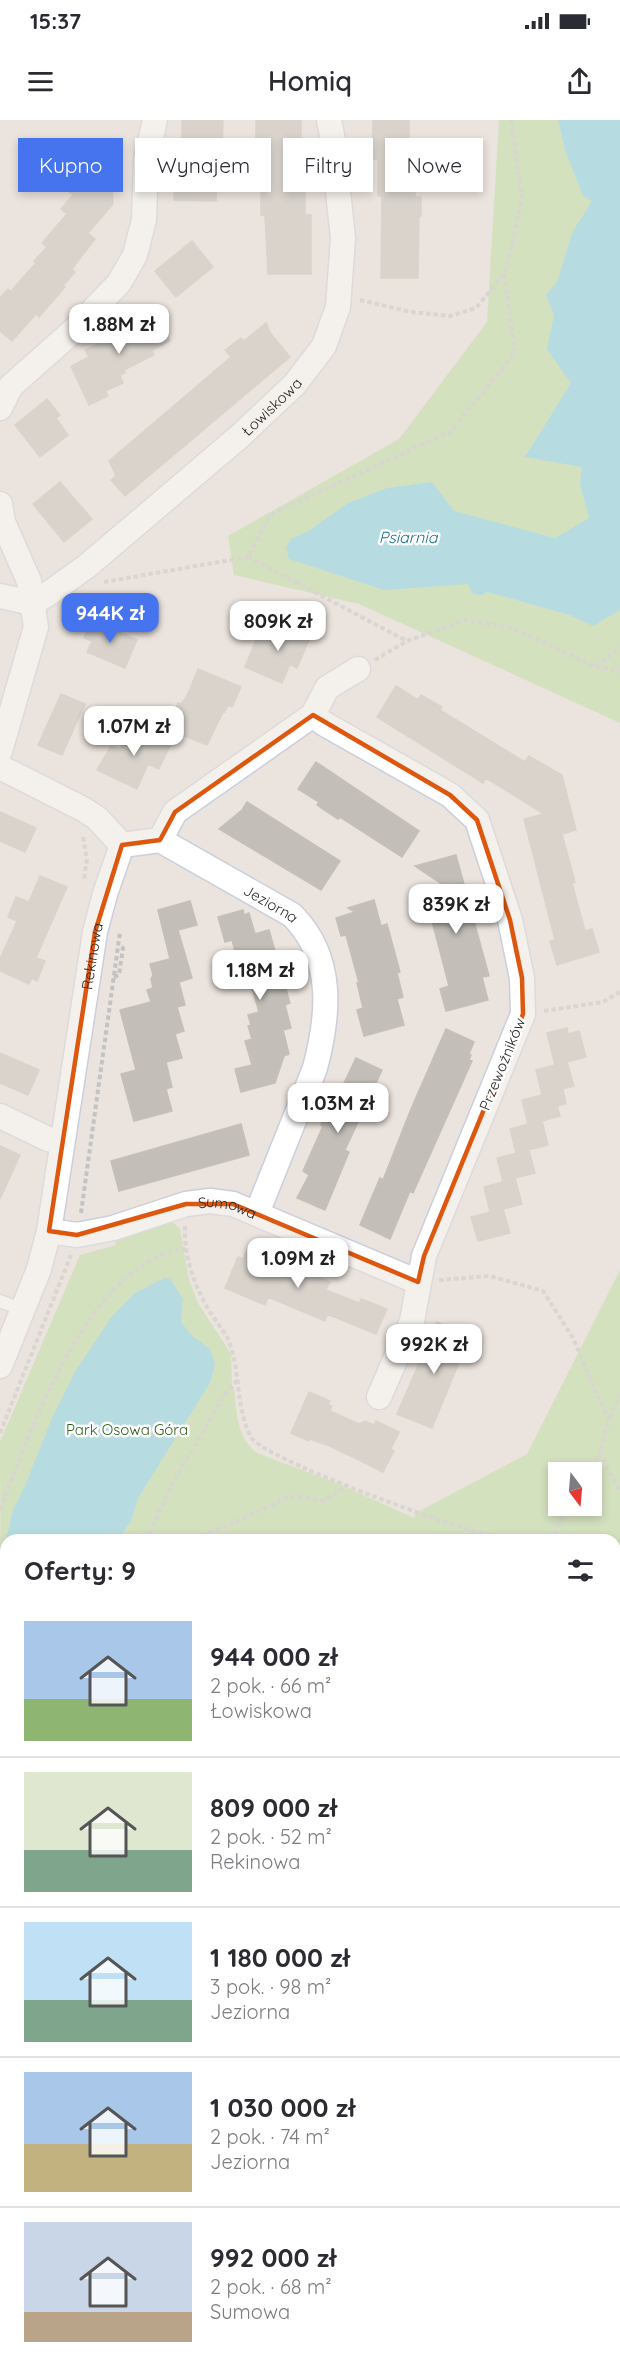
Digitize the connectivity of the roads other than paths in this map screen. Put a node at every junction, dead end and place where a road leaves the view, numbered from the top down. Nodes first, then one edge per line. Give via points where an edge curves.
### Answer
1 (155, 120) edge
2 (329, 120) edge
3 (0, 408) edge
4 (0, 504) edge
5 (0, 596) edge
6 (32, 603) junction
7 (358, 669) road end
8 (314, 715) junction
9 (0, 751) edge
10 (0, 767) edge
11 (160, 840) junction
12 (123, 845) junction
13 (0, 1116) edge
14 (62, 1141) junction
15 (257, 1213) junction
16 (49, 1232) junction
17 (418, 1282) junction
18 (0, 1301) edge
19 (23, 1310) junction
20 (0, 1366) edge
21 (380, 1397) dead end

1 - 3 street via 146,159 144,220 135,255 119,283 11,386
2 - 6 street, Łowiskowa via 343,238 338,307 324,346 295,384 240,436 84,568
4 - 6 street via 3,522 29,581
5 - 6 street
6 - 9 street via 36,627
7 - 8 street via 327,688
8 - 11 street via 175,812
8 - 17 street, Przewoźników via 450,795 477,820 510,920 522,978 523,1014 424,1256
10 - 12 street via 90,813
11 - 12 street
11 - 15 street, Jeziorna via 292,915 305,928 321,965 326,1012 315,1068
12 - 14 street, Rekinowa via 95,932
13 - 14 street via 48,1139
14 - 16 street, Rekinowa
15 - 16 street, Sumowa via 210,1201 179,1205 113,1228 77,1235
15 - 17 street, Sumowa
16 - 19 street, Rekinowa
17 - 21 street via 412,1321
18 - 19 lane
19 - 20 street, Rekinowa

